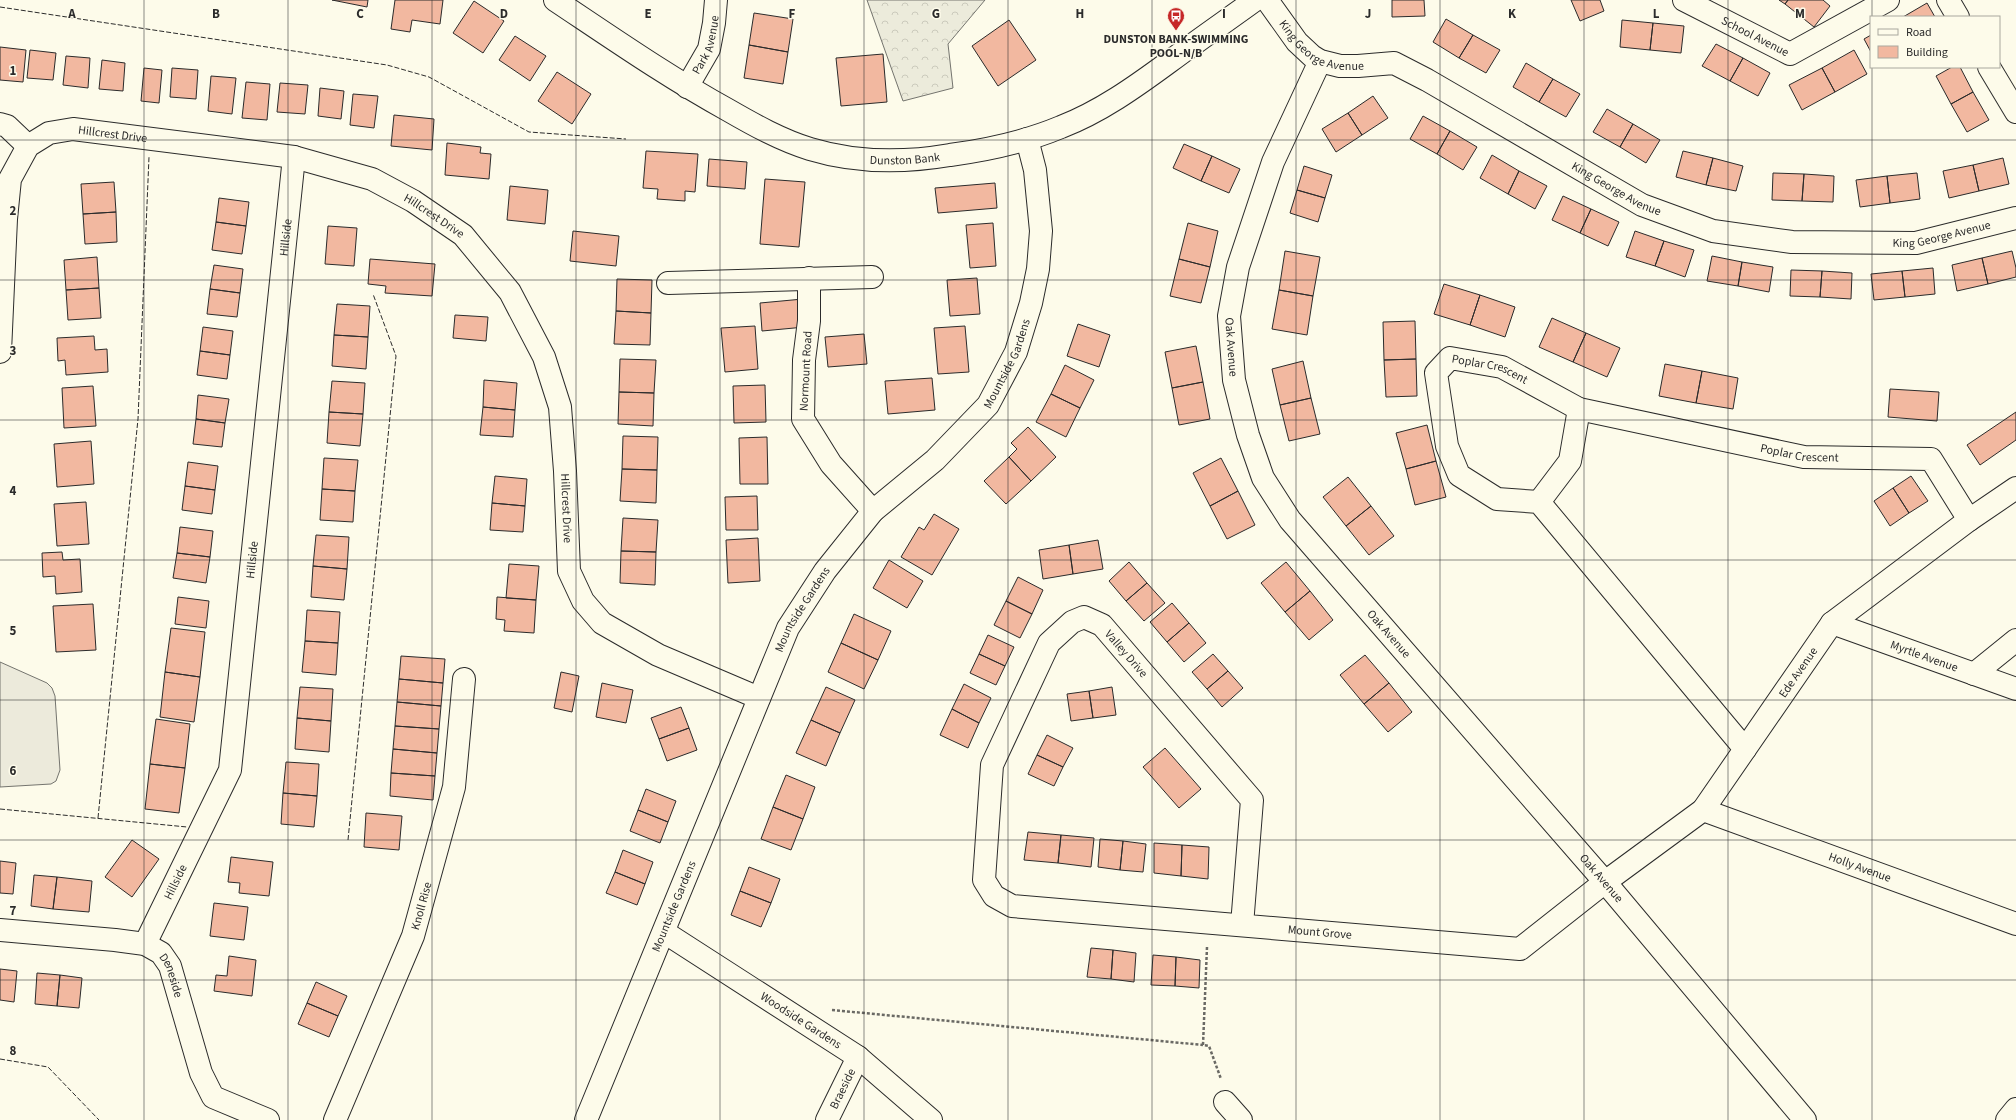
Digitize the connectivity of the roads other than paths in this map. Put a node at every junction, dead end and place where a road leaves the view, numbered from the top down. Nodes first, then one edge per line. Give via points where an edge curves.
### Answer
1 (555, 0) edge
2 (716, 0) edge
3 (1255, 0) edge
4 (1267, 0) edge
5 (1684, 0) edge
6 (1888, 0) edge
7 (1948, 0) edge
8 (1957, 16) edge
9 (1320, 61) junction
10 (1990, 68) edge
11 (687, 87) junction
12 (2016, 112) edge
13 (0, 124) edge
14 (1027, 139) junction
15 (28, 146) junction
16 (294, 157) junction
17 (2016, 218) edge
18 (872, 276) dead end
19 (809, 278) junction
20 (668, 283) dead end
21 (0, 352) edge
22 (1579, 409) junction
23 (2016, 488) edge
24 (1539, 502) junction
25 (873, 511) junction
26 (1969, 520) junction
27 (1832, 623) junction
28 (2016, 640) edge
29 (1974, 674) junction
30 (464, 679) dead end
31 (2016, 689) edge
32 (759, 698) junction
33 (1745, 749) junction
34 (1704, 810) junction
35 (1605, 882) junction
36 (1012, 906) joint
37 (2016, 924) edge
38 (1242, 925) junction
39 (0, 930) edge
40 (664, 932) junction
41 (145, 944) junction
42 (858, 1057) junction
43 (1225, 1102) road end
44 (2016, 1109) edge
45 (268, 1120) edge
46 (335, 1120) edge
47 (586, 1120) edge
48 (827, 1120) edge
49 (930, 1120) edge
50 (1241, 1120) edge
51 (1805, 1120) edge
52 (2007, 1120) edge

1 - 11 street, Dunston Bank
2 - 11 street, Park Avenue via 709,49
3 - 14 street, Dunston Bank via 1126,92 1095,111
4 - 9 street, King George Avenue via 1297,42
5 - 6 street, School Avenue via 1790,54
7 - 8 street
9 - 17 street, King George Avenue via 1340,66 1394,63 1642,205 1713,231 1792,242 1916,243
9 - 35 street, Oak Avenue via 1273,162 1238,268 1229,316 1234,380 1248,435 1263,478 1290,520
10 - 12 street
11 - 14 street, Dunston Bank via 779,137 841,157 872,161 931,158 981,151
13 - 15 street via 7,126
14 - 25 street, Mountside Gardens via 1035,170 1041,231 1032,303 1016,352 988,405 935,460
15 - 16 street, Hillcrest Drive via 49,133 73,129
15 - 21 street, Hillcrest Drive via 10,179
16 - 32 street, Hillcrest Drive via 372,179 413,201 463,235 510,292 544,357 560,407 570,571 583,601 602,623 658,655
16 - 41 street, Hillside via 230,770
18 - 19 street
19 - 20 street
19 - 25 street, Normount Road via 803,419 831,464
22 - 24 street via 1570,461
22 - 24 street, Poplar Crescent via 1502,367 1450,358 1436,373 1447,446 1459,474 1497,499
22 - 26 street, Poplar Crescent via 1804,457 1931,459
23 - 26 street, Ede Avenue
24 - 33 street
25 - 32 street, Mountside Gardens via 825,571 788,628
26 - 27 street, Ede Avenue
27 - 29 street, Myrtle Avenue
27 - 33 street, Ede Avenue
28 - 29 street
29 - 31 street, Myrtle Avenue
30 - 46 street, Knoll Rise via 454,787 414,936
32 - 40 street, Mountside Gardens
33 - 34 street, Ede Avenue
34 - 35 street, Ede Avenue
34 - 37 street, Holly Avenue
35 - 38 street, Mount Grove via 1520,949
35 - 51 street, Oak Avenue
36 - 38 street, Mount Grove
36 - 38 street, Valley Drive via 994,896 984,880 992,766 1049,643 1072,622 1084,618 1102,626 1252,800
39 - 41 street, Deneside
40 - 42 street, Woodside Gardens
40 - 47 street, Mountside Gardens
41 - 45 street, Deneside via 161,953 170,966 201,1073 213,1097
42 - 48 street, Braeside
42 - 49 street, Woodside Gardens
43 - 50 street
44 - 52 street

